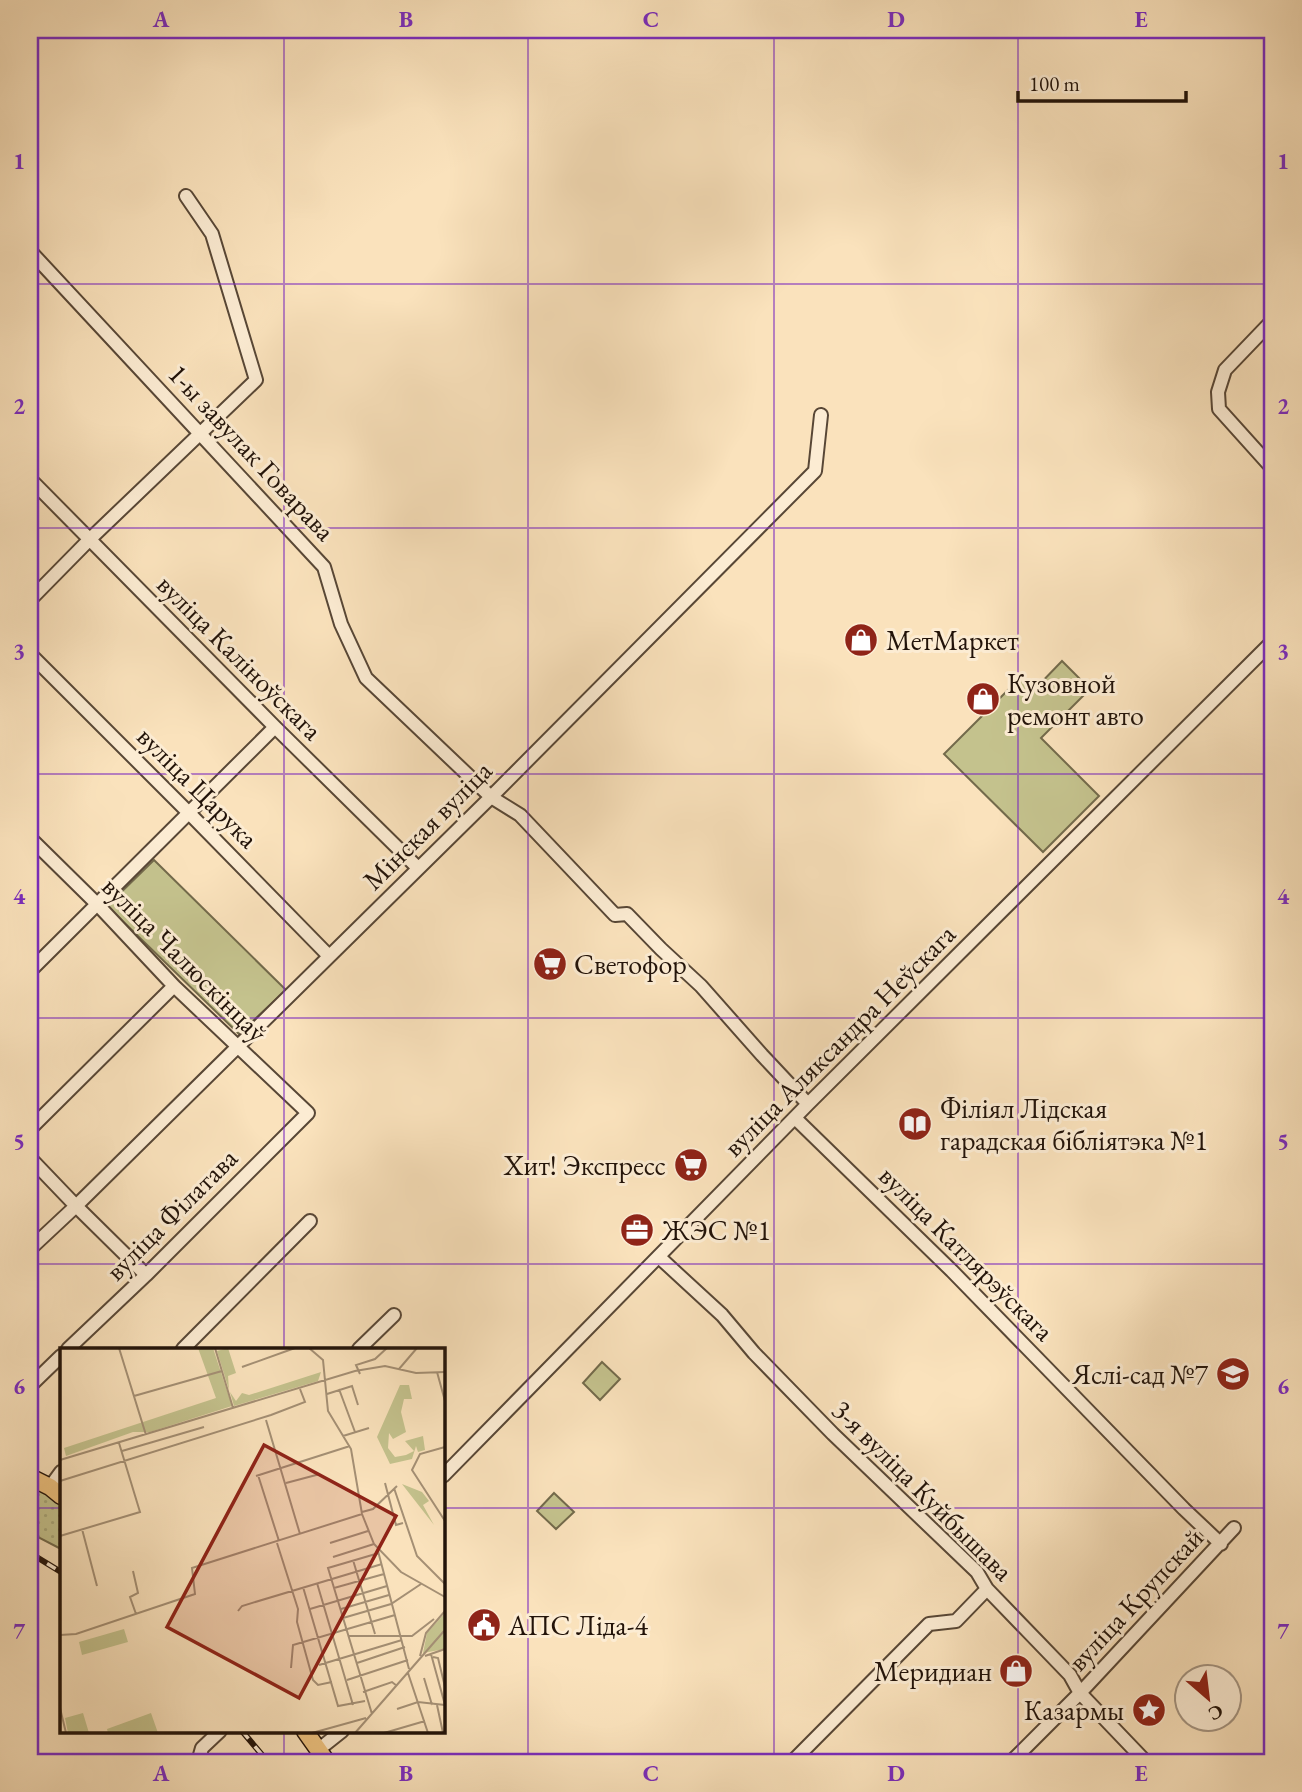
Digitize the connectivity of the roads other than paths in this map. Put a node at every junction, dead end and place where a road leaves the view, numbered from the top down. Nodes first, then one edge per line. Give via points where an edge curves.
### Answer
1 (186, 196) dead end
2 (30, 251) edge
3 (1272, 321) edge
4 (821, 415) dead end
5 (201, 433) junction
6 (1272, 468) edge
7 (30, 479) edge
8 (89, 540) junction
9 (30, 600) edge
10 (1272, 642) edge
11 (30, 654) edge
12 (275, 727) junction
13 (491, 797) junction
14 (189, 813) junction
15 (30, 838) edge
16 (40, 847) junction
17 (30, 857) edge
18 (418, 868) junction
19 (97, 904) junction
20 (329, 956) junction
21 (30, 971) edge
22 (174, 986) junction
23 (238, 1046) junction
24 (808, 1104) junction
25 (308, 1113) joint
26 (795, 1118) junction
27 (30, 1129) edge
28 (30, 1158) edge
29 (76, 1206) junction
30 (310, 1221) dead end
31 (30, 1249) edge
32 (659, 1257) junction
33 (146, 1275) junction
34 (394, 1315) dead end
35 (69, 1348) edge
36 (184, 1348) edge
37 (360, 1348) edge
38 (60, 1357) edge
39 (30, 1386) edge
40 (444, 1475) edge
41 (30, 1477) edge
42 (55, 1492) edge
43 (1234, 1528) dead end
44 (1221, 1544) junction
45 (987, 1589) junction
46 (1080, 1693) junction
47 (219, 1732) edge
48 (306, 1732) edge
49 (341, 1732) edge
50 (322, 1756) edge
51 (198, 1762) edge
52 (792, 1762) edge
53 (1011, 1762) edge
54 (1146, 1762) edge

1 - 5 street via 212,234 256,380
2 - 5 street, 1-ы завулак Говарава
3 - 6 street via 1225,370 1218,392 1219,409
4 - 13 street, Мінская вуліца via 815,471
5 - 8 street
5 - 13 street, 1-ы завулак Говарава via 324,566 341,624 366,678
7 - 8 street, вуліца Каліноўскага
8 - 9 street
8 - 12 street, вуліца Каліноўскага
10 - 24 street, вуліца Аляксандра Неўскага
11 - 14 street, вуліца Царука
12 - 14 street
12 - 18 street, вуліца Каліноўскага
13 - 18 street, Мінская вуліца
13 - 24 street, 1-ы завулак Говарава via 520,816 615,915 627,914 701,986
14 - 19 street
14 - 20 street, вуліца Царука
15 - 16 street, вуліца Чалюскінцаў
16 - 17 street
16 - 19 street, вуліца Чалюскінцаў
18 - 20 street, Мінская вуліца
19 - 21 street
19 - 22 street, вуліца Чалюскінцаў
20 - 23 street, Мінская вуліца
22 - 23 street, вуліца Чалюскінцаў
22 - 27 street
23 - 25 street, вуліца Чалюскінцаў
23 - 29 street, Мінская вуліца
24 - 26 street, вуліца Аляксандра Неўскага
25 - 33 street, вуліца Філатава
26 - 32 street, вуліца Аляксандра Неўскага
26 - 44 street, вуліца Катлярэўскага
28 - 29 street
29 - 31 street, Мінская вуліца
29 - 33 street
30 - 36 street
32 - 40 street, вуліца Аляксандра Неўскага
32 - 45 street, 3-я вуліца Куйбышава via 976,1572
33 - 35 street, вуліца Філатава
34 - 37 street
38 - 39 street
41 - 42 main road
43 - 44 street, вуліца Крупскай
44 - 46 street, вуліца Крупскай
45 - 46 street, 3-я вуліца Куйбышава via 1070,1675
45 - 52 street via 956,1621 929,1624
46 - 53 street, вуліца Крупскай
46 - 54 street, 3-я вуліца Куйбышава
47 - 51 street via 202,1748
48 - 50 main road
49 - 50 street

